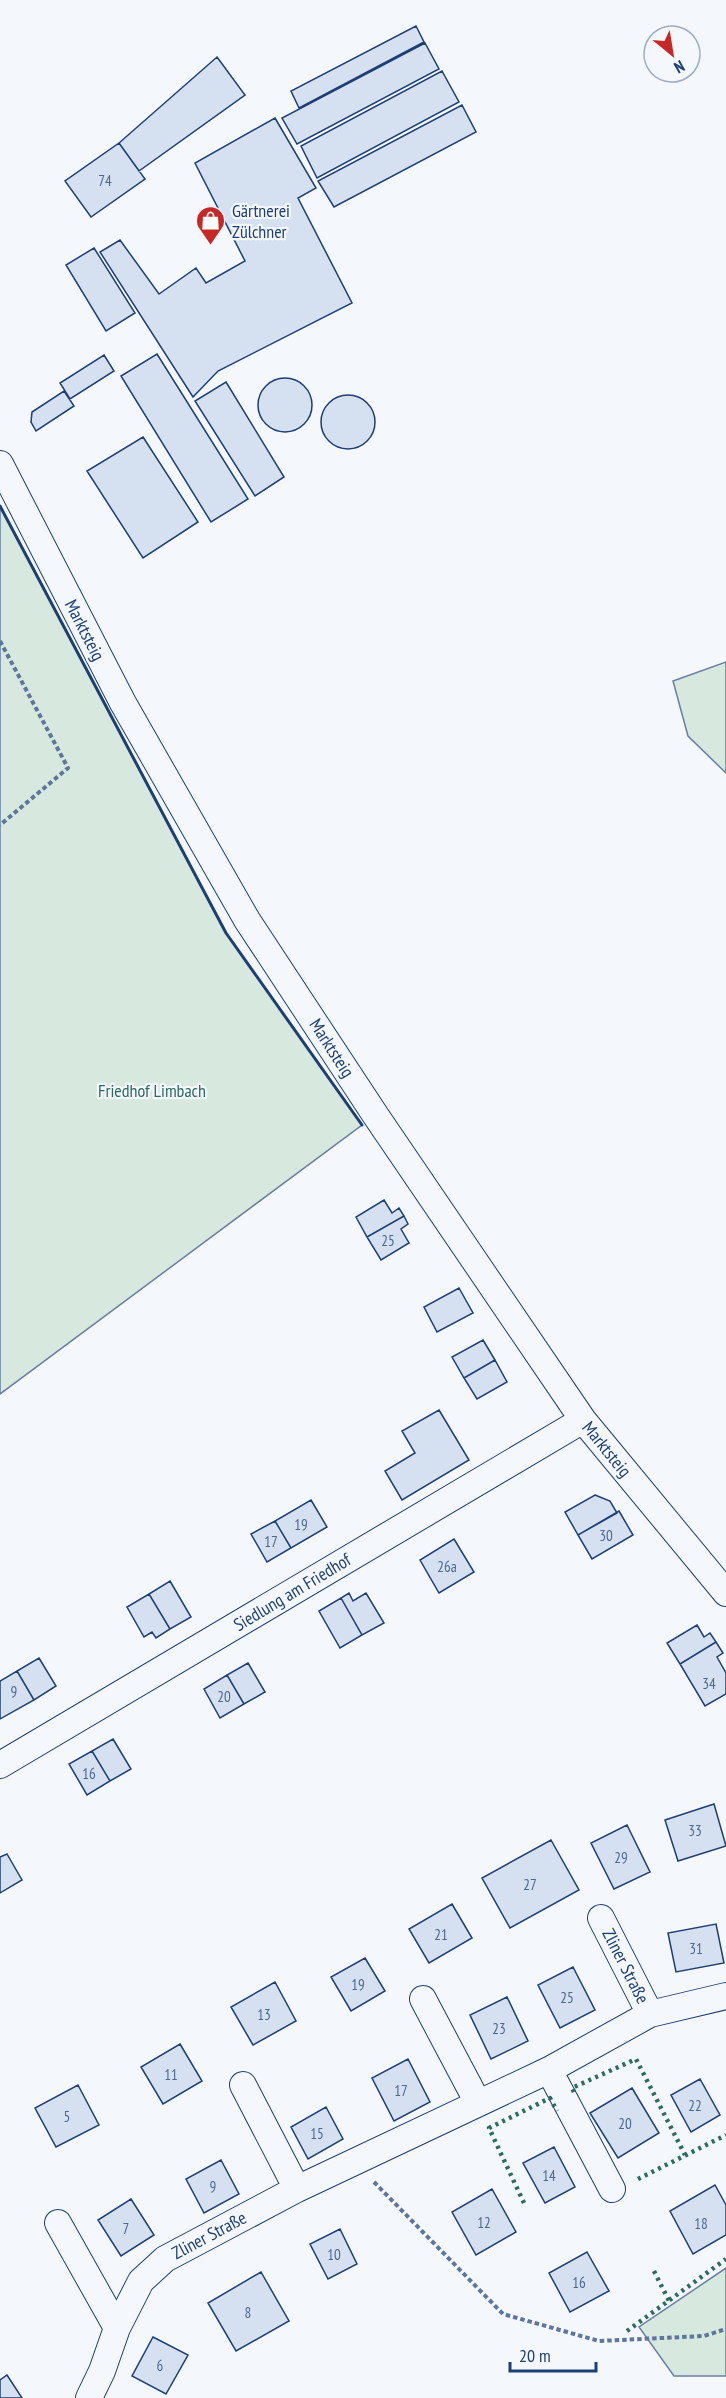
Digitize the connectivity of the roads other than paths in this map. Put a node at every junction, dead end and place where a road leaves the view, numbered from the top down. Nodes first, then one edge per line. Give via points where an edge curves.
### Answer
1 (0, 464) edge
2 (583, 1420) junction
3 (726, 1593) edge
4 (0, 1765) edge
5 (601, 1918) dead end
6 (726, 1996) edge
7 (423, 1999) dead end
8 (650, 2014) junction
9 (549, 2070) junction
10 (243, 2085) dead end
11 (478, 2103) junction
12 (612, 2188) dead end
13 (297, 2189) junction
14 (58, 2223) dead end
15 (117, 2328) junction
16 (89, 2398) edge

1 - 2 street, Marktsteig via 123,703 248,920
2 - 3 street, Marktsteig
2 - 4 street, Siedlung am Friedhof
5 - 8 street, Zliner Straße
6 - 8 street, Zliner Straße
7 - 11 street
8 - 9 street, Zliner Straße
9 - 11 street, Zliner Straße
9 - 12 street
10 - 13 street
11 - 13 street, Zliner Straße
13 - 15 street, Zliner Straße via 165,2259 141,2282
14 - 15 street
15 - 16 street, Zliner Straße

